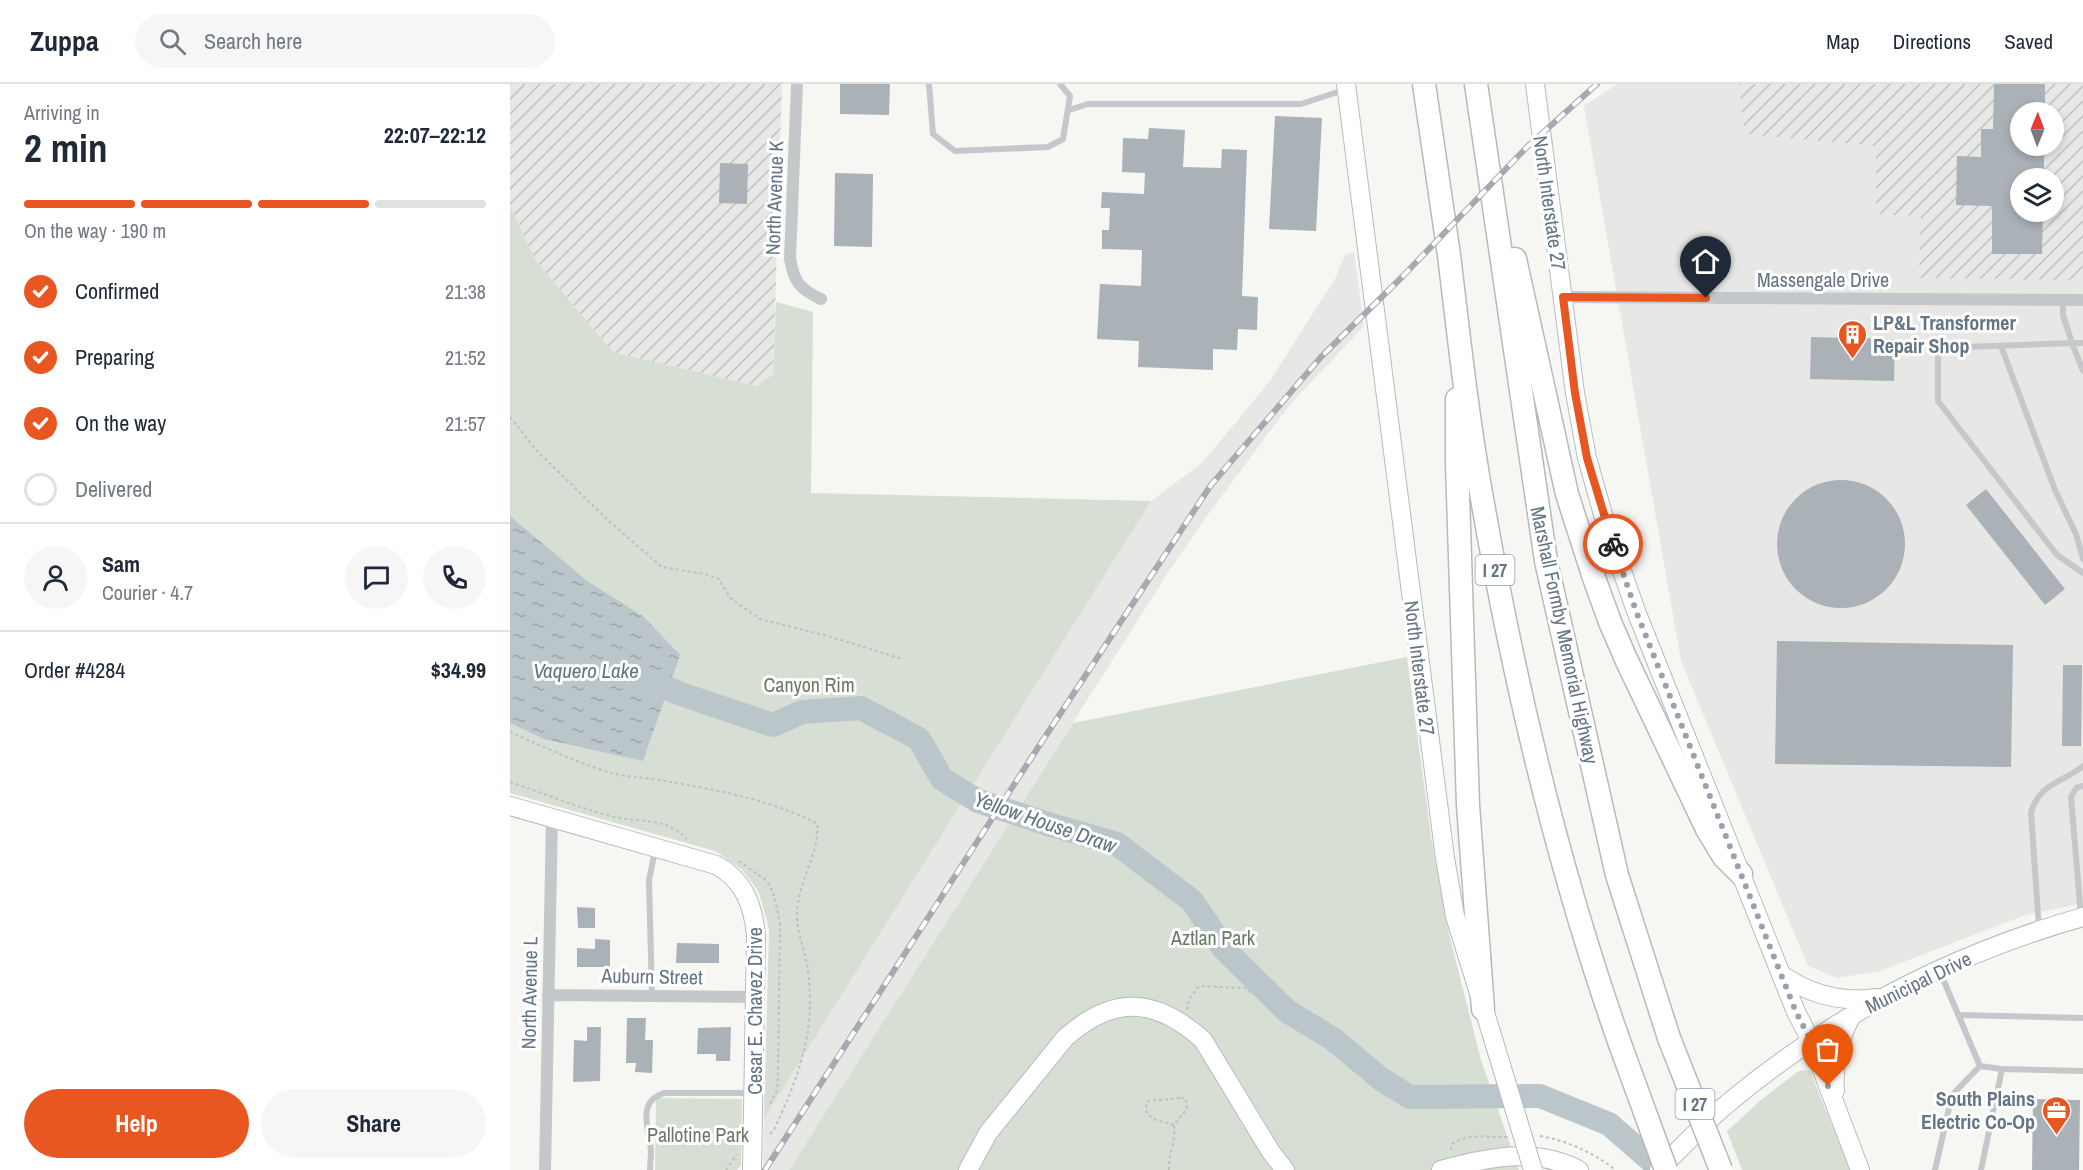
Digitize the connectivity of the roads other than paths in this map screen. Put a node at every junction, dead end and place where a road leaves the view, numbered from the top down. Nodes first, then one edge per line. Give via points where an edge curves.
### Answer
1 (797, 84) edge
2 (929, 84) edge
3 (1060, 84) edge
4 (1424, 84) edge
5 (1477, 84) edge
6 (1534, 84) edge
7 (1346, 87) edge
8 (1069, 110) junction
9 (1563, 297) junction
10 (821, 298) dead end
11 (2063, 300) junction
12 (2083, 300) edge
13 (1459, 341) junction
14 (2072, 343) junction
15 (2083, 343) edge
16 (2001, 346) junction
17 (2083, 371) edge
18 (2083, 559) edge
19 (2083, 573) edge
20 (2083, 765) edge
21 (2083, 786) edge
22 (510, 806) edge
23 (552, 818) junction
24 (655, 847) junction
25 (1741, 874) junction
26 (2082, 917) edge
27 (2039, 930) junction
28 (1939, 969) junction
29 (1782, 975) junction
30 (548, 995) junction
31 (652, 996) junction
32 (1885, 996) junction
33 (755, 997) junction
34 (1483, 1009) junction
35 (1852, 1015) junction
36 (1958, 1015) junction
37 (2083, 1018) edge
38 (1811, 1041) junction
39 (1980, 1066) junction
40 (2002, 1069) junction
41 (2083, 1071) edge
42 (753, 1093) junction
43 (1836, 1107) junction
44 (545, 1170) edge
45 (650, 1170) edge
46 (752, 1170) edge
47 (968, 1170) edge
48 (1285, 1170) edge
49 (1441, 1170) edge
50 (1533, 1170) edge
51 (1580, 1170) edge
52 (1659, 1170) edge
53 (1666, 1170) edge
54 (1721, 1170) edge
55 (1860, 1170) edge
56 (1935, 1170) edge
57 (1980, 1170) edge

1 - 10 street, North Avenue K via 790,259 793,277 807,292
2 - 8 lane via 933,134 955,151 1048,147 1063,139
3 - 8 lane via 1070,96
4 - 13 highway, I 27
5 - 25 highway via 1561,468 1593,575 1626,659 1707,830 1724,857
5 - 54 highway, Marshall Formby Memorial Highway / I 27, bridge via 1546,561 1617,875 1669,1038
6 - 9 main road, North Interstate 27
7 - 8 lane via 1301,104 1088,104
7 - 34 main road, North Interstate 27 via 1445,858 1455,916
9 - 11 street, Massengale Drive
9 - 25 main road, North Interstate 27 via 1587,458 1606,525 1636,611
11 - 12 street, Massengale Drive
11 - 14 lane via 2063,315
13 - 34 highway via 1456,445 1468,805
13 - 53 highway, I 27, bridge via 1482,502 1521,690 1559,846 1598,983
14 - 15 lane
14 - 16 lane
14 - 17 lane
16 - 18 lane
16 - 19 lane via 1938,348 1938,401 2057,555
20 - 27 lane via 2039,794 2031,812
21 - 26 lane via 2076,788 2071,797
22 - 23 main road, Cesar E. Chavez Drive
23 - 24 main road, Cesar E. Chavez Drive
23 - 30 street, North Avenue L
24 - 31 lane via 649,880
24 - 33 main road, Cesar E. Chavez Drive via 716,866 736,880 747,894 756,935
25 - 29 main road, North Interstate 27
26 - 27 main road, Municipal Drive
27 - 28 main road, Municipal Drive
28 - 32 main road, Municipal Drive
28 - 36 lane
29 - 32 main road via 1833,998
29 - 38 main road, North Interstate 27
30 - 31 street, Auburn Street
30 - 44 street, North Avenue L
31 - 33 street, Auburn Street
32 - 35 main road, Municipal Drive
33 - 42 main road, Cesar E. Chavez Drive
34 - 50 main road, North Interstate 27, bridge
35 - 38 main road, Municipal Drive
35 - 43 main road via 1837,1050
36 - 37 lane
36 - 39 lane
38 - 43 main road, North Interstate 27
38 - 52 main road, Municipal Drive, bridge via 1725,1105
39 - 40 lane
39 - 56 lane via 1952,1095
40 - 41 lane
40 - 57 lane
42 - 45 lane via 656,1095 646,1116
42 - 46 main road, Cesar E. Chavez Drive
43 - 55 main road, North Interstate 27
47 - 48 main road via 988,1133 1065,1038 1094,1016 1133,1006 1171,1015 1203,1040
49 - 51 main road via 1515,1155 1543,1157

